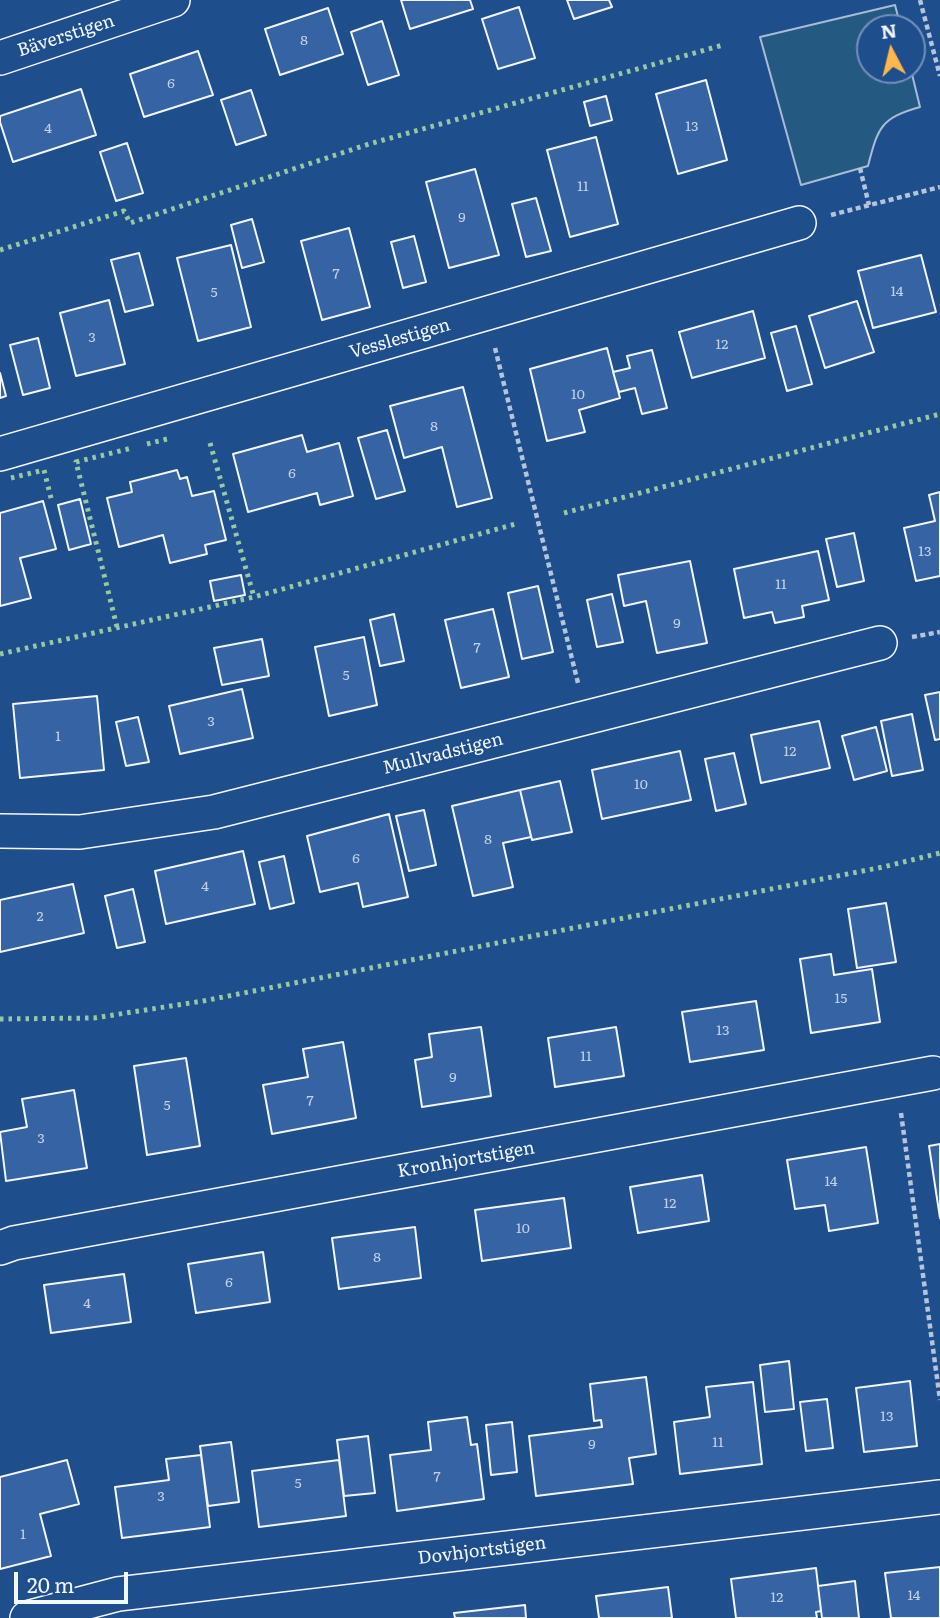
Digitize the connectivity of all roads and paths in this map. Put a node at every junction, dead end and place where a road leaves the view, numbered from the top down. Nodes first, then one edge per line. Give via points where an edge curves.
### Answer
1 (173, 0) edge
2 (920, 0) edge
3 (0, 58) edge
4 (940, 76) edge
5 (860, 168) dead end
6 (940, 187) edge
7 (869, 205) junction
8 (799, 223) joint
9 (487, 314) junction
10 (0, 454) edge
11 (880, 643) dead end
12 (587, 718) junction
13 (0, 831) edge
14 (933, 1073) dead end
15 (897, 1080) junction
16 (0, 1248) edge
17 (940, 1400) edge
18 (940, 1497) edge
19 (27, 1618) edge

1 - 3 street, Bäverstigen
2 - 4 path
5 - 7 path
6 - 7 path
7 - 8 path
8 - 9 street, Vesslestigen
9 - 10 street, Vesslestigen
9 - 12 path
11 - 12 street, Mullvadstigen
12 - 13 street, Mullvadstigen via 214,812 80,832
14 - 15 street, Kronhjortstigen
15 - 16 street, Kronhjortstigen
15 - 17 path
18 - 19 street, Dovhjortstigen via 118,1594

